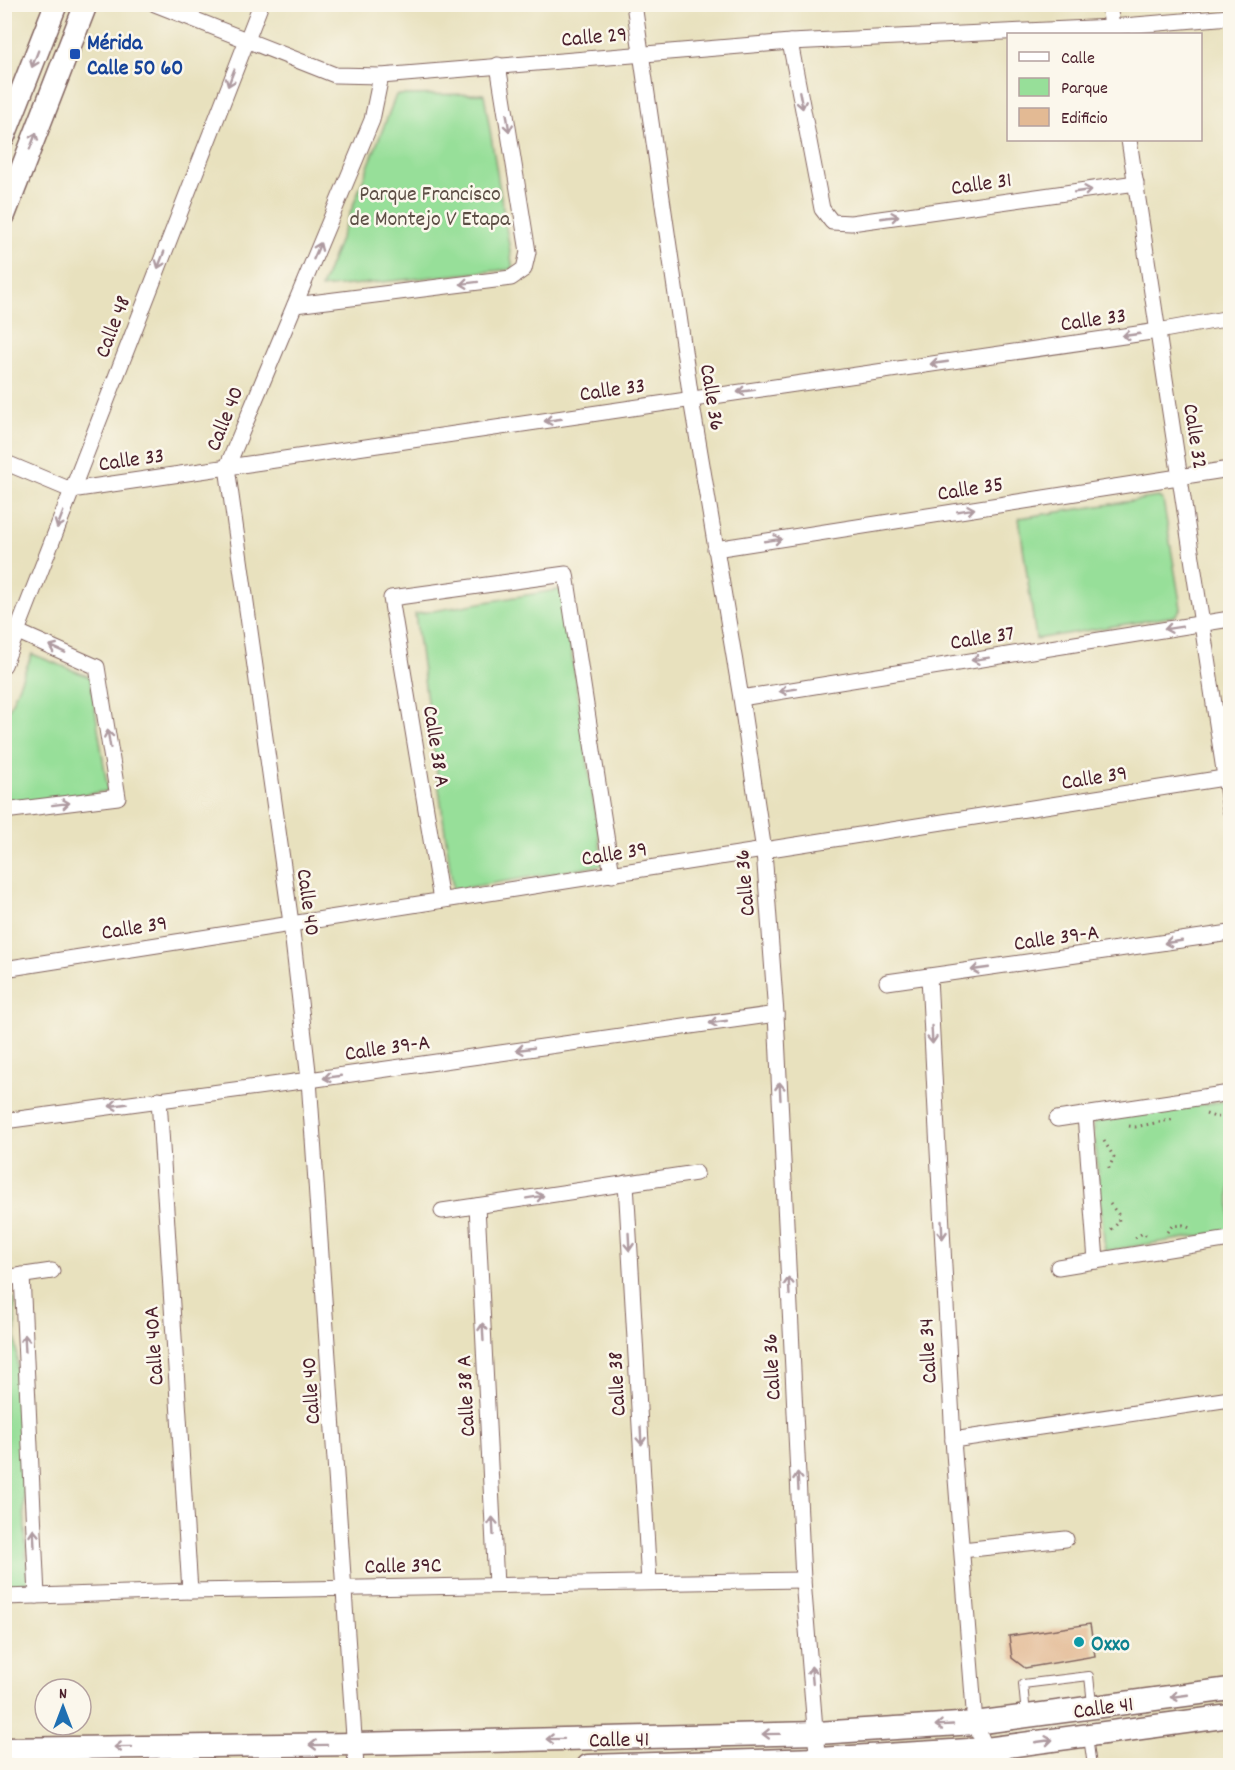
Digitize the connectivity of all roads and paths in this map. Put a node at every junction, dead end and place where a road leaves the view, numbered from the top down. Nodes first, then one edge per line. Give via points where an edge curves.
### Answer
1 (56, 4) edge
2 (86, 4) edge
3 (155, 4) edge
4 (261, 4) edge
5 (634, 4) edge
6 (1109, 4) edge
7 (1230, 17) edge
8 (1113, 31) edge
9 (1054, 33) edge
10 (1007, 35) edge
11 (246, 41) junction
12 (790, 42) junction
13 (641, 54) junction
14 (498, 66) junction
15 (381, 76) junction
16 (4, 136) edge
17 (1129, 141) edge
18 (1136, 183) junction
19 (4, 215) edge
20 (295, 305) junction
21 (1230, 318) edge
22 (1158, 331) junction
23 (691, 399) junction
24 (4, 462) edge
25 (227, 467) junction
26 (1230, 469) edge
27 (1180, 477) junction
28 (72, 490) junction
29 (715, 549) junction
30 (1230, 619) edge
31 (1203, 623) junction
32 (18, 632) junction
33 (4, 665) edge
34 (741, 698) junction
35 (1228, 777) edge
36 (1230, 810) edge
37 (4, 811) edge
38 (764, 851) junction
39 (612, 875) junction
40 (441, 900) junction
41 (291, 923) junction
42 (1230, 933) edge
43 (4, 969) edge
44 (929, 977) junction
45 (887, 982) dead end
46 (776, 1014) junction
47 (309, 1080) junction
48 (1230, 1093) edge
49 (159, 1099) junction
50 (1181, 1113) dead end
51 (1206, 1114) dead end
52 (1085, 1115) junction
53 (1230, 1118) edge
54 (1057, 1119) dead end
55 (4, 1121) edge
56 (1125, 1125) dead end
57 (1101, 1137) dead end
58 (696, 1173) dead end
59 (1105, 1178) dead end
60 (626, 1183) junction
61 (1108, 1202) dead end
62 (477, 1206) junction
63 (442, 1211) dead end
64 (1192, 1228) dead end
65 (1108, 1233) dead end
66 (1166, 1234) dead end
67 (1149, 1238) dead end
68 (1230, 1239) edge
69 (1132, 1242) dead end
70 (1096, 1261) junction
71 (1058, 1267) dead end
72 (52, 1271) dead end
73 (22, 1275) junction
74 (4, 1278) edge
75 (1230, 1399) edge
76 (953, 1440) junction
77 (1066, 1539) dead end
78 (962, 1550) junction
79 (803, 1580) junction
80 (649, 1582) junction
81 (496, 1585) junction
82 (345, 1587) junction
83 (190, 1590) junction
84 (37, 1596) junction
85 (4, 1597) edge
86 (1230, 1689) edge
87 (1092, 1707) junction
88 (1026, 1716) junction
89 (1230, 1716) edge
90 (975, 1723) junction
91 (817, 1733) junction
92 (1088, 1735) junction
93 (4, 1749) edge
94 (986, 1749) junction
95 (356, 1755) edge
96 (818, 1762) edge
97 (588, 1766) edge
98 (1008, 1766) edge
99 (1092, 1766) edge

1 -> 16 main road
19 -> 2 main road
3 - 11 street, Calle 29
4 - 11 street, Calle 48
5 - 13 street, Calle 36
6 - 8 street
7 - 8 street, Calle 29
8 - 9 street, Calle 29
10 - 12 street, Calle 29
11 - 15 street, Calle 29 via 335,75
11 -> 28 street, Calle 48
12 - 13 street, Calle 29
12 -> 18 street, Calle 31 via 822,209 832,222 850,223
13 - 14 street, Calle 29
13 - 23 street, Calle 36
14 - 15 street, Calle 29
14 -> 20 street via 528,252 525,269 511,278
20 -> 15 street, Calle 40 via 372,120
17 - 18 street, Calle 32
18 - 22 street, Calle 32
20 - 25 street, Calle 40
21 - 22 street, Calle 33
22 -> 23 street, Calle 33
22 - 27 street, Calle 32
23 -> 25 street, Calle 33
23 - 29 street, Calle 36
24 - 28 street, Calle 33
25 - 28 street, Calle 33
25 - 41 street, Calle 40
26 - 27 street, Calle 35
29 -> 27 street, Calle 35
27 - 31 street, Calle 32
28 -> 32 street, Calle 48
29 - 34 street, Calle 36
30 - 31 street, Calle 37
31 -> 34 street, Calle 37
31 - 35 street, Calle 32
32 - 33 street, Calle 48
37 -> 32 street via 118,796 97,666
34 - 38 street, Calle 36
35 - 36 street, Calle 32
35 - 38 street, Calle 39
38 - 39 street, Calle 39
38 - 46 street, Calle 36
39 - 40 street, Calle 39
39 - 40 street, Calle 38 A via 566,574 391,598
40 - 41 street, Calle 39
41 - 43 street, Calle 39
41 - 47 street, Calle 40
42 -> 44 street, Calle 39-A
44 - 45 street, Calle 39-A
44 -> 76 street, Calle 34
46 -> 47 street, Calle 39-A
79 -> 46 street, Calle 36
47 - 49 street, Calle 39-A
47 - 82 street, Calle 40
48 - 52 street
49 -> 55 street, Calle 39-A
49 - 83 street, Calle 40A
50 - 56 path via 1173,1120 1135,1127
51 - 53 path
52 - 54 street
52 - 70 street
57 - 59 path via 1114,1157
58 - 60 street
62 -> 60 street
60 -> 80 street, Calle 38
61 - 65 path via 1119,1222
62 - 63 street
81 -> 62 street, Calle 38 A
64 - 66 path via 1172,1226
67 - 69 path via 1143,1233
68 - 70 street
70 - 71 street
72 - 73 street
73 - 74 street
84 -> 73 street
75 - 76 street
76 - 78 street, Calle 34
77 - 78 street
78 - 90 street, Calle 34
79 - 80 street, Calle 39C
91 -> 79 street, Calle 36
80 - 81 street, Calle 39C
81 - 82 street, Calle 39C
82 - 83 street, Calle 39C
82 - 95 street, Calle 40
83 - 84 street, Calle 39C
84 - 85 street, Calle 39C
86 -> 87 main road, Calle 41
87 - 88 main road, Calle 41
87 - 88 lane via 1089,1676 1023,1683
88 - 90 main road, Calle 41
89 - 92 main road, Calle 41
90 -> 91 main road, Calle 41
90 - 94 street, Calle 34
91 -> 95 main road, Calle 41
91 - 96 street, Calle 36
94 -> 92 main road, Calle 41
92 - 99 lane
95 -> 93 main road, Calle 41
94 - 96 main road, Calle 41
94 - 98 street
96 - 97 main road, Calle 41

